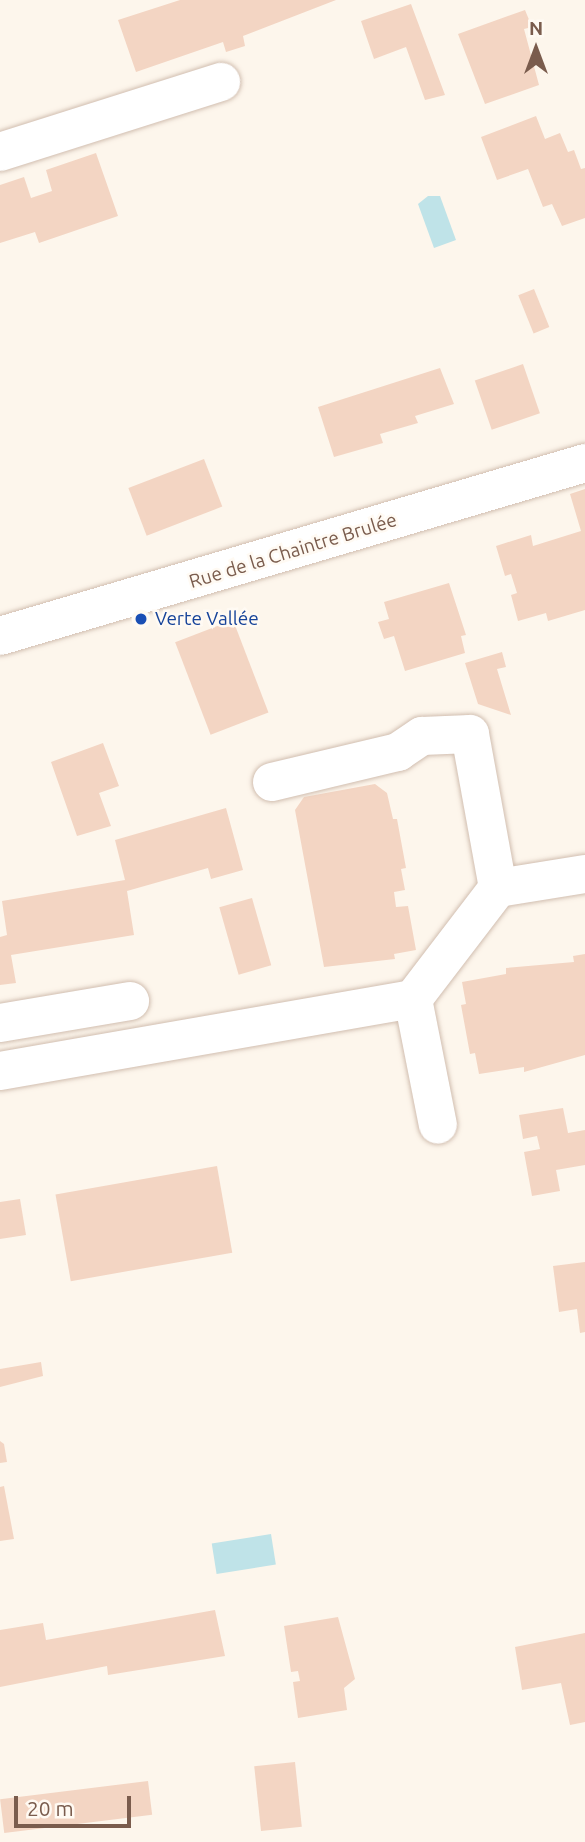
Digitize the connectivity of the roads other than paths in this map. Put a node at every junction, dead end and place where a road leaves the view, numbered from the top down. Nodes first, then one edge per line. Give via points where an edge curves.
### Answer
1 (221, 82) dead end
2 (0, 152) edge
3 (585, 463) edge
4 (0, 636) edge
5 (272, 782) dead end
6 (585, 874) edge
7 (498, 888) junction
8 (413, 999) junction
9 (130, 1001) dead end
10 (0, 1023) edge
11 (0, 1071) edge
12 (438, 1125) dead end

1 - 2 street
3 - 4 street, Rue de la Chaintre Brulée
5 - 7 street via 398,752 422,736 470,734
6 - 7 street
7 - 8 street
8 - 11 street
8 - 12 street
9 - 10 street

